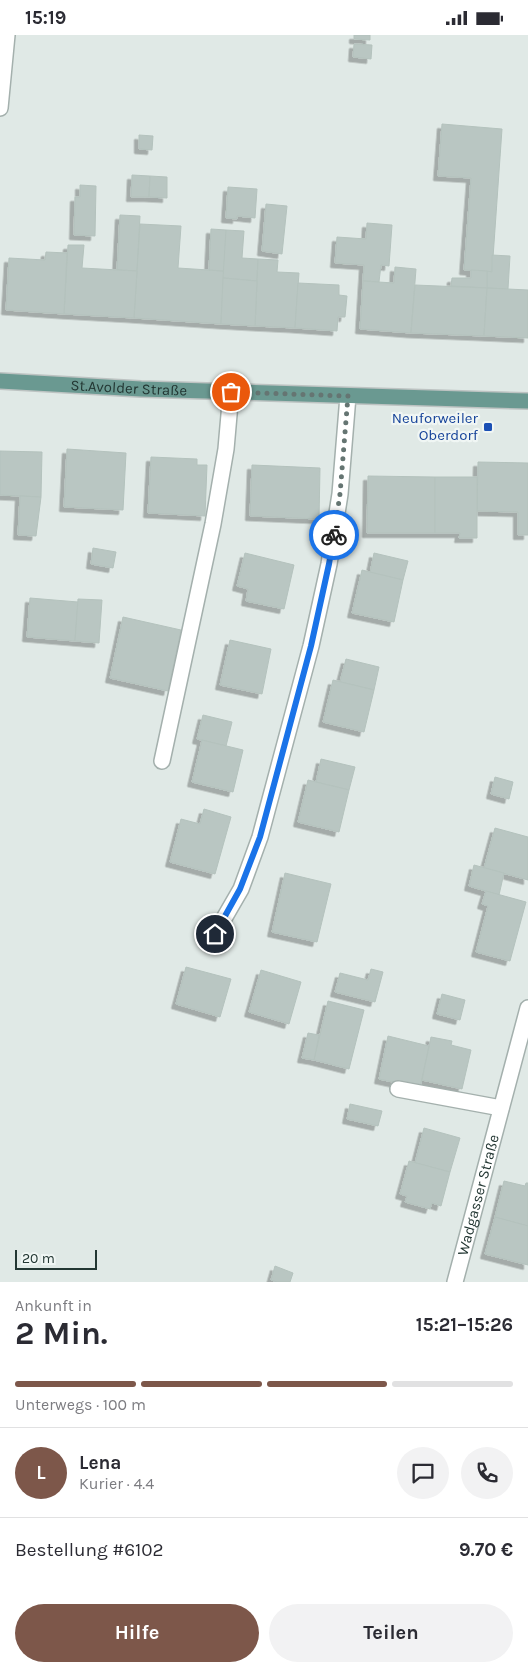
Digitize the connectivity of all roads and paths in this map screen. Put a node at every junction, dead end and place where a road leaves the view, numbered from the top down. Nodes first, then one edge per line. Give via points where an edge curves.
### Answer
1 (7, 35) edge
2 (0, 108) edge
3 (0, 381) edge
4 (231, 392) junction
5 (348, 396) junction
6 (528, 401) edge
7 (162, 761) dead end
8 (215, 934) dead end
9 (528, 1011) edge
10 (398, 1089) dead end
11 (501, 1108) junction
12 (455, 1282) edge

1 - 2 street
3 - 4 main road, St.Avolder Straße
4 - 5 main road, St.Avolder Straße
4 - 7 street via 214,524
5 - 6 main road, St.Avolder Straße
5 - 8 street via 340,494 311,646 260,837 240,889
9 - 11 street, Wadgasser Straße
10 - 11 street
11 - 12 street, Wadgasser Straße

